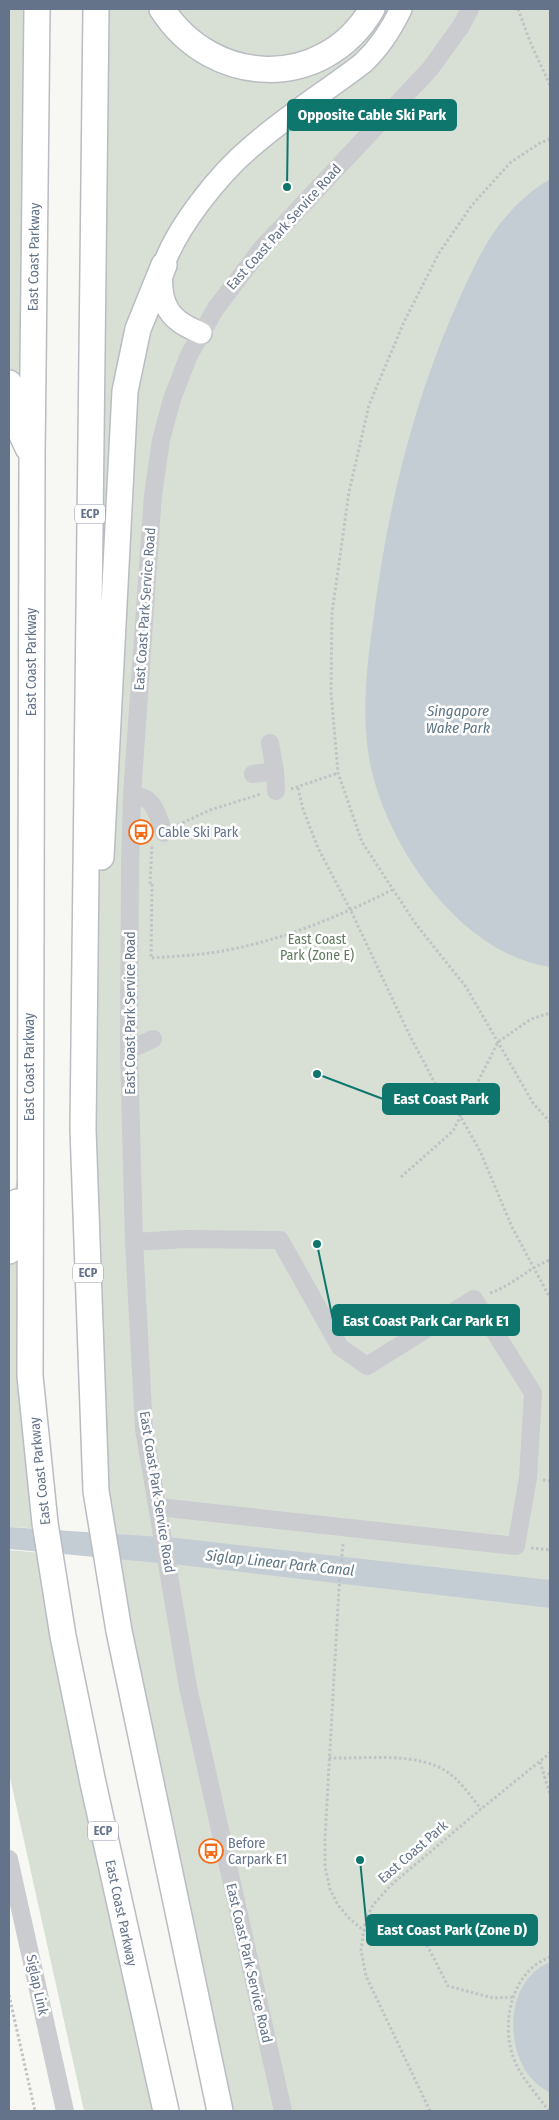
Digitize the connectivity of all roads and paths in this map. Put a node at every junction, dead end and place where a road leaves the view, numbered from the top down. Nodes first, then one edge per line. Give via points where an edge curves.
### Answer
1 (37, 9) edge
2 (96, 9) edge
3 (162, 9) edge
4 (372, 9) edge
5 (401, 9) edge
6 (470, 9) edge
7 (518, 9) edge
8 (550, 85) edge
9 (550, 139) edge
10 (164, 265) junction
11 (201, 333) junction
12 (9, 383) edge
13 (32, 457) junction
14 (270, 743) dead end
15 (275, 771) junction
16 (338, 773) junction
17 (253, 774) dead end
18 (298, 788) junction
19 (276, 791) junction
20 (132, 795) junction
21 (164, 833) junction
22 (143, 884) dead end
23 (152, 884) junction
24 (392, 890) junction
25 (350, 911) junction
26 (550, 1013) edge
27 (83, 1018) junction
28 (153, 1039) dead end
29 (498, 1042) junction
30 (129, 1050) junction
31 (460, 1116) junction
32 (550, 1122) edge
33 (29, 1136) junction
34 (401, 1177) dead end
35 (134, 1242) junction
36 (9, 1252) edge
37 (550, 1260) edge
38 (534, 1268) junction
39 (550, 1298) edge
40 (474, 1299) junction
41 (158, 1507) junction
42 (342, 1553) dead end
43 (550, 1753) edge
44 (329, 1758) junction
45 (540, 1762) junction
46 (550, 1773) edge
47 (544, 1778) junction
48 (550, 1794) edge
49 (480, 1809) junction
50 (9, 1859) edge
51 (362, 1930) junction
52 (550, 1956) edge
53 (9, 1995) edge
54 (514, 1997) junction
55 (35, 2111) edge
56 (65, 2111) edge
57 (166, 2111) edge
58 (220, 2111) edge
59 (283, 2111) edge
60 (430, 2111) edge
61 (549, 2111) edge

1 - 13 highway, East Coast Parkway / ECP
2 - 27 highway, ECP
3 - 4 highway via 178,30 203,51 237,65 280,70 301,66 333,50 354,32
5 - 10 main road via 386,38 362,63 263,137 223,174 198,205
6 - 11 street, East Coast Park Service Road via 430,69 241,272
7 - 8 path
9 - 16 path via 511,162 472,206 439,253 404,322 369,405 349,492 332,613 331,692
10 - 11 main road via 162,293 167,307 180,322
10 - 27 highway via 138,329 125,390 101,855
11 - 20 street, East Coast Park Service Road via 172,399 156,467
12 - 13 highway via 16,422
13 - 33 highway, East Coast Parkway / ECP
14 - 15 street
15 - 17 street
15 - 19 street
16 - 18 path
16 - 24 path via 362,842
18 - 19 path
18 - 25 path via 311,832
19 - 21 path via 210,810
20 - 21 street via 151,801
20 - 30 street, East Coast Park Service Road
21 - 23 path via 152,839
22 - 23 path
23 - 25 path via 152,958 189,956 270,940
24 - 25 path
24 - 29 path via 466,986
25 - 31 path via 408,1034 438,1089
26 - 29 path via 532,1020
27 - 58 highway, ECP via 83,1129 96,1491 131,1688
28 - 30 street
29 - 31 path
29 - 32 path via 533,1103
30 - 35 street, East Coast Park Service Road
31 - 34 path via 453,1131
31 - 38 path via 480,1151 512,1227
33 - 36 highway
33 - 57 highway, East Coast Parkway / ECP via 30,1376 45,1523 92,1783
35 - 40 street via 280,1240 340,1347 367,1366
35 - 41 street, East Coast Park Service Road via 144,1429
37 - 38 path
38 - 39 path
38 - 40 path via 503,1289
40 - 41 street via 534,1393 528,1471 516,1546
41 - 59 street, East Coast Park Service Road via 188,1687
42 - 44 path
43 - 45 path, East Coast Park
44 - 49 path via 403,1759 428,1763 449,1773
44 - 51 path via 324,1838 327,1878 338,1905
45 - 47 path
45 - 49 path, East Coast Park
46 - 47 path
47 - 48 path
49 - 51 path, East Coast Park via 382,1894 370,1910
50 - 56 street, Siglap Link
51 - 54 path via 427,1945 448,1986 493,1998
51 - 60 path, East Coast Park via 361,1956 366,1976
52 - 54 path via 527,1973
53 - 55 path
54 - 61 path via 508,2031 514,2058 524,2078

